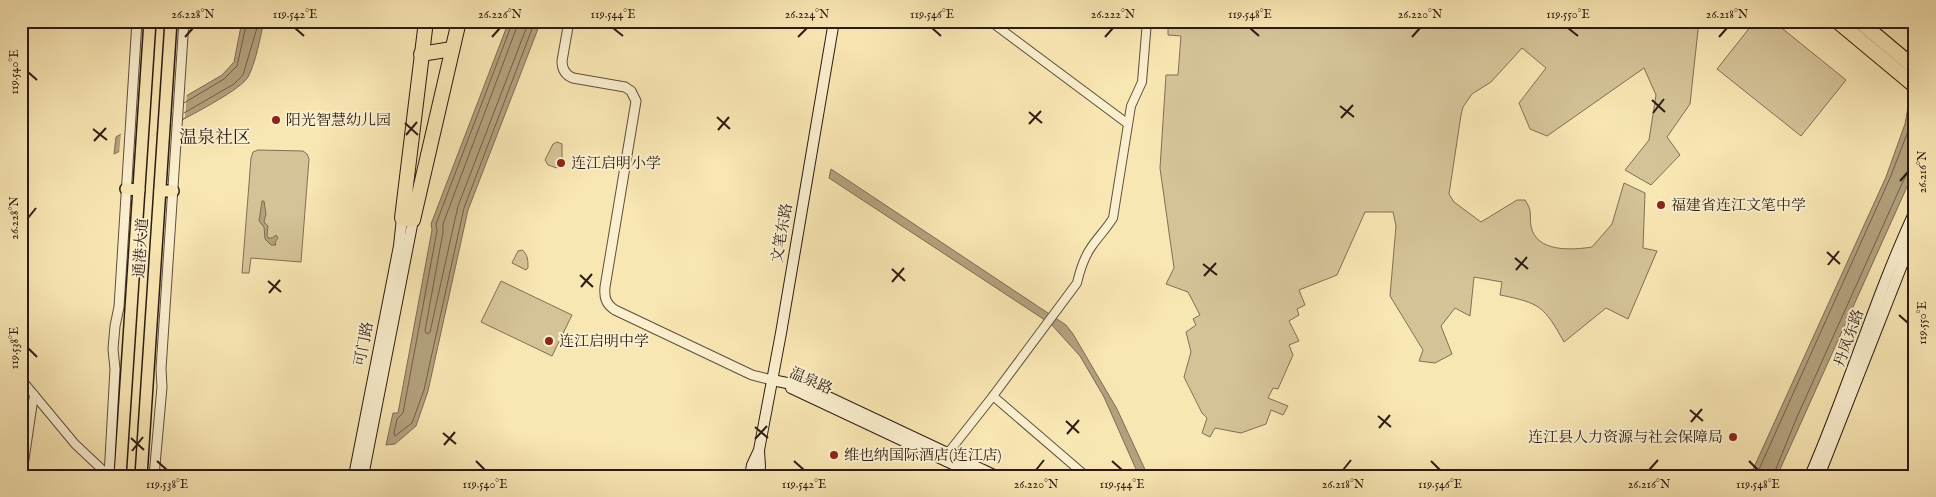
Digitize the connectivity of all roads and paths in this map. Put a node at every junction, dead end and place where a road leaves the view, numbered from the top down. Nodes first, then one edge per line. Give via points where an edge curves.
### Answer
1 (137, 21) edge
2 (150, 21) edge
3 (171, 21) edge
4 (184, 21) edge
5 (426, 21) edge
6 (450, 21) edge
7 (454, 21) edge
8 (459, 21) edge
9 (465, 21) edge
10 (569, 21) edge
11 (834, 21) edge
12 (990, 21) edge
13 (1147, 21) edge
14 (1837, 21) edge
15 (1859, 21) edge
16 (452, 49) junction
17 (421, 54) junction
18 (1915, 68) edge
19 (1914, 85) edge
20 (1128, 124) junction
21 (126, 189) junction
22 (139, 190) junction
23 (160, 191) junction
24 (173, 192) junction
25 (1915, 211) edge
26 (407, 219) junction
27 (1915, 232) edge
28 (21, 379) edge
29 (772, 380) junction
30 (34, 395) junction
31 (993, 396) junction
32 (759, 450) junction
33 (948, 453) junction
34 (22, 476) edge
35 (109, 476) edge
36 (120, 476) edge
37 (142, 476) edge
38 (154, 476) edge
39 (354, 476) edge
40 (363, 476) edge
41 (750, 476) edge
42 (758, 476) edge
43 (978, 476) edge
44 (996, 476) edge
45 (1086, 476) edge
46 (1810, 476) edge
47 (1819, 476) edge

1 - 21 street
2 - 22 main road, 通港大道
3 - 23 main road, 通港大道
4 - 24 street
5 - 17 highway
6 - 16 highway
7 - 16 highway
8 - 16 highway
9 - 16 highway
10 - 29 street via 562,61 565,72 573,78 626,87 632,91 636,101 605,287 607,303 615,310 752,375
11 - 29 main road, 文笔东路
12 - 20 street
13 - 20 street via 1142,82 1131,106
14 - 19 highway
15 - 18 highway
16 - 17 highway
16 - 26 highway
17 - 26 highway
20 - 31 street via 1113,218 1091,247 1077,283
21 - 22 main road
21 - 35 street via 119,308 113,350 115,369
22 - 36 main road, 通港大道
23 - 24 main road
23 - 37 main road, 通港大道
24 - 38 street
25 - 46 main road, 丹凤东路
26 - 39 main road, 可门路
26 - 40 main road, 可门路
27 - 47 main road, 丹凤东路
28 - 30 street
29 - 32 main road, 文笔东路
29 - 33 main road, 温泉路 via 807,387
29 - 43 main road, 温泉路
30 - 34 street
30 - 35 street via 75,444
31 - 33 street
31 - 45 street
32 - 41 main road, 文笔东路
32 - 42 main road, 文笔东路
33 - 44 main road, 温泉路

